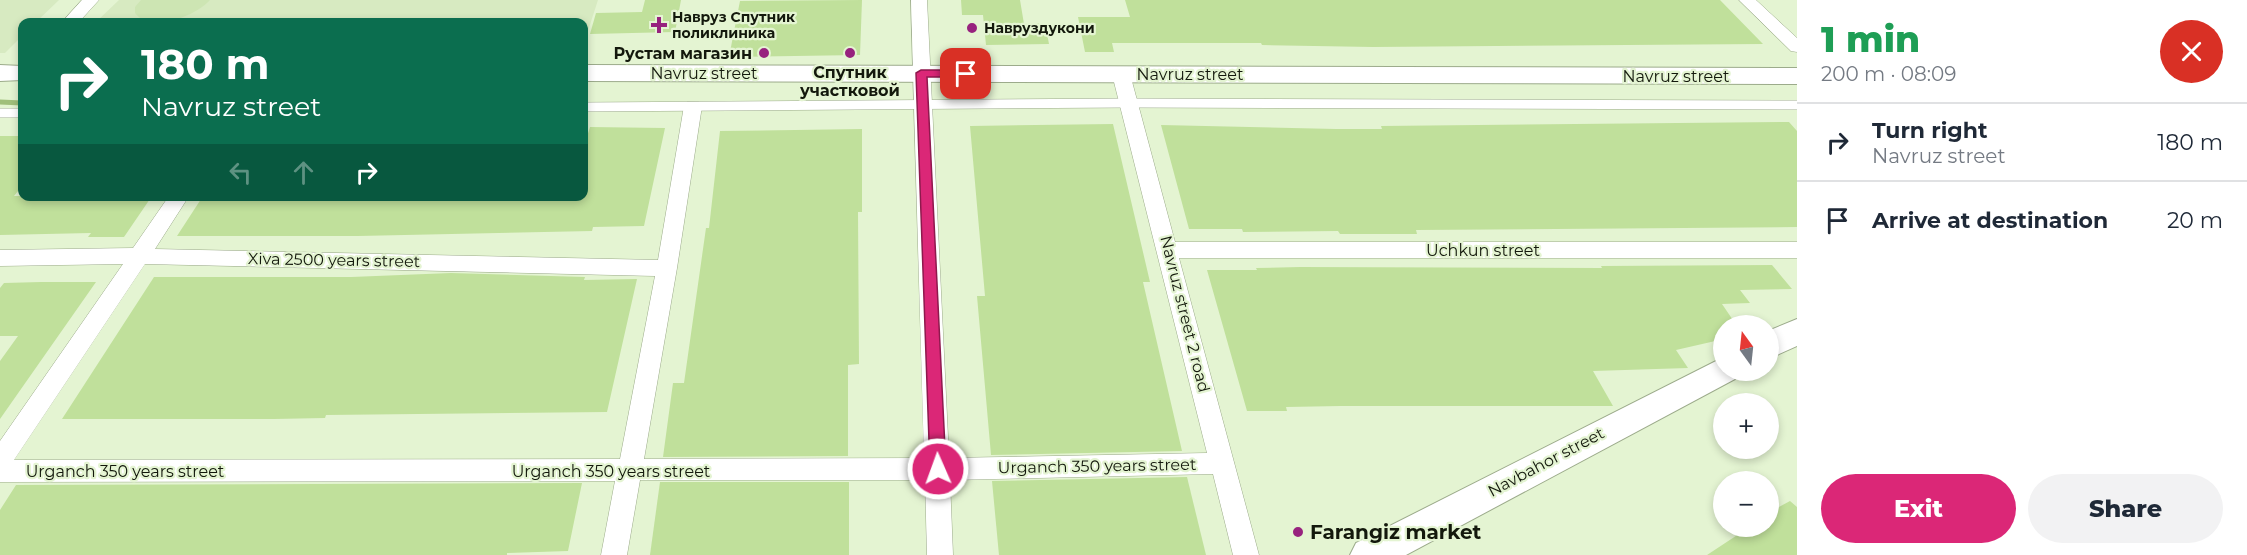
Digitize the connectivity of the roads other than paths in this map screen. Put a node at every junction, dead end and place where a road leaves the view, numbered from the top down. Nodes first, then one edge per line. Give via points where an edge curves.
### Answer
1 (91, 0) edge
2 (919, 0) edge
3 (1747, 0) edge
4 (74, 18) edge
5 (1797, 47) edge
6 (0, 73) edge
7 (18, 73) edge
8 (588, 73) edge
9 (921, 73) junction
10 (1121, 74) junction
11 (1797, 76) edge
12 (1128, 103) junction
13 (1797, 105) edge
14 (693, 106) junction
15 (924, 106) junction
16 (588, 107) edge
17 (0, 113) edge
18 (18, 113) edge
19 (176, 201) edge
20 (1169, 250) junction
21 (1797, 250) edge
22 (138, 256) junction
23 (0, 258) edge
24 (667, 268) junction
25 (1797, 332) edge
26 (1779, 341) edge
27 (1713, 376) edge
28 (0, 460) edge
29 (1222, 463) junction
30 (938, 469) junction
31 (0, 471) edge
32 (628, 471) junction
33 (614, 555) edge
34 (940, 555) edge
35 (1246, 555) edge
36 (1369, 555) edge

1 - 4 street
2 - 9 street
3 - 5 street
6 - 7 street
8 - 9 street, Navruz street
9 - 10 street, Navruz street
9 - 15 street
10 - 11 street, Navruz street
10 - 12 street, Navruz street 2 road
12 - 13 lane
12 - 15 lane
12 - 20 street, Navruz street 2 road
14 - 15 lane
14 - 16 lane
14 - 24 street
15 - 30 street
17 - 18 lane
19 - 22 street
20 - 21 street, Uchkun street
20 - 29 street, Navruz street 2 road
22 - 23 street, Xiva 2500 years street
22 - 24 street, Xiva 2500 years street
22 - 28 street
24 - 32 street
25 - 26 street
27 - 36 street, Navbahor street
29 - 30 street, Urganch 350 years street
29 - 35 street, Navruz street 2 road
30 - 32 street, Urganch 350 years street
30 - 34 street
31 - 32 street, Urganch 350 years street
32 - 33 street

